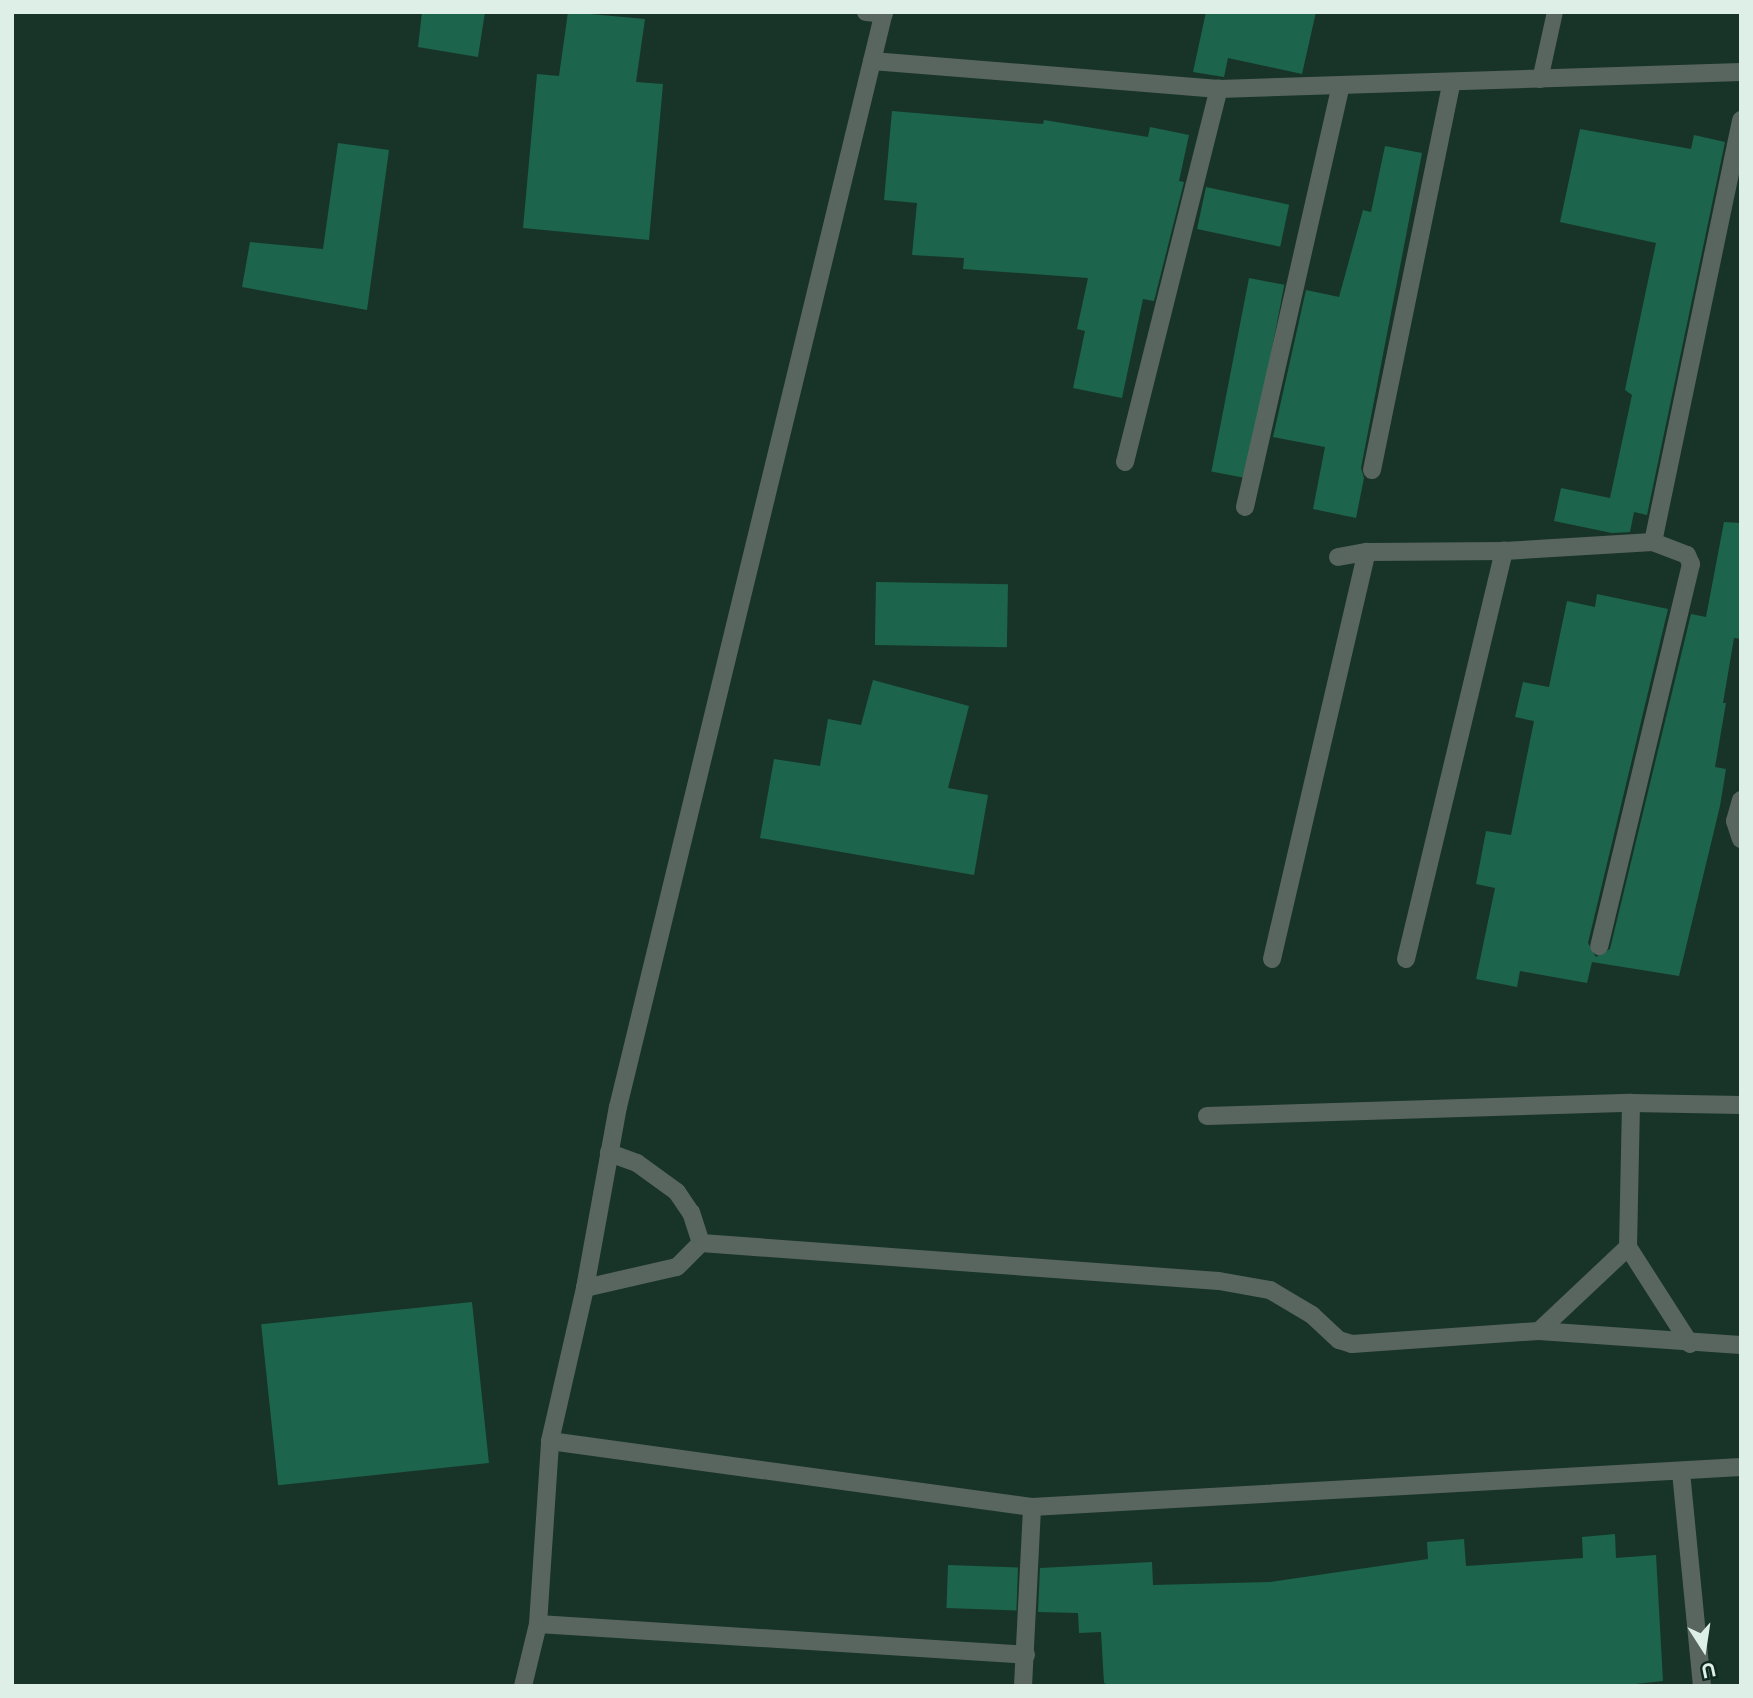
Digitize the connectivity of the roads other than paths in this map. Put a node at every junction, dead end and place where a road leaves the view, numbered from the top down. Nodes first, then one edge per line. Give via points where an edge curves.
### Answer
1 (1555, 12) edge
2 (878, 13) edge
3 (872, 61) junction
4 (1741, 72) edge
5 (1540, 80) junction
6 (1451, 84) junction
7 (1340, 88) junction
8 (1219, 89) junction
9 (1741, 120) edge
10 (1125, 462) dead end
11 (1372, 470) dead end
12 (1245, 507) dead end
13 (1653, 542) junction
14 (1504, 551) junction
15 (1367, 552) junction
16 (1338, 557) dead end
17 (1741, 800) edge
18 (1741, 839) edge
19 (1599, 946) dead end
20 (1272, 959) dead end
21 (1406, 959) dead end
22 (1630, 1103) junction
23 (1741, 1105) edge
24 (1207, 1116) dead end
25 (609, 1153) junction
26 (701, 1244) junction
27 (1628, 1247) junction
28 (585, 1288) junction
29 (1539, 1331) junction
30 (1690, 1344) junction
31 (1741, 1345) edge
32 (550, 1440) junction
33 (1741, 1467) edge
34 (1681, 1472) junction
35 (1032, 1507) junction
36 (538, 1624) junction
37 (1026, 1655) junction
38 (523, 1686) edge
39 (1023, 1686) edge
40 (1702, 1686) edge

1 - 5 lane
2 - 3 street
3 - 8 street
3 - 25 street
4 - 5 street
5 - 6 street
6 - 7 street
6 - 11 street
7 - 8 street
7 - 12 street
8 - 10 street
9 - 13 street
13 - 14 street
13 - 19 street via 1687,555 1691,564
14 - 15 street
14 - 21 street
15 - 16 street
15 - 20 street
17 - 18 street via 1735,821
22 - 23 street
22 - 24 street
22 - 27 street
25 - 26 street via 637,1163 677,1192 691,1213
25 - 28 street
26 - 28 street via 677,1267
26 - 29 street via 1232,1283 1270,1290 1312,1315 1339,1340 1352,1344
27 - 29 street
27 - 30 street
28 - 32 street
29 - 30 street
30 - 31 street
32 - 35 street
32 - 36 street
33 - 34 street
34 - 35 street
34 - 40 street
35 - 37 street
36 - 37 street
36 - 38 street
37 - 39 street

